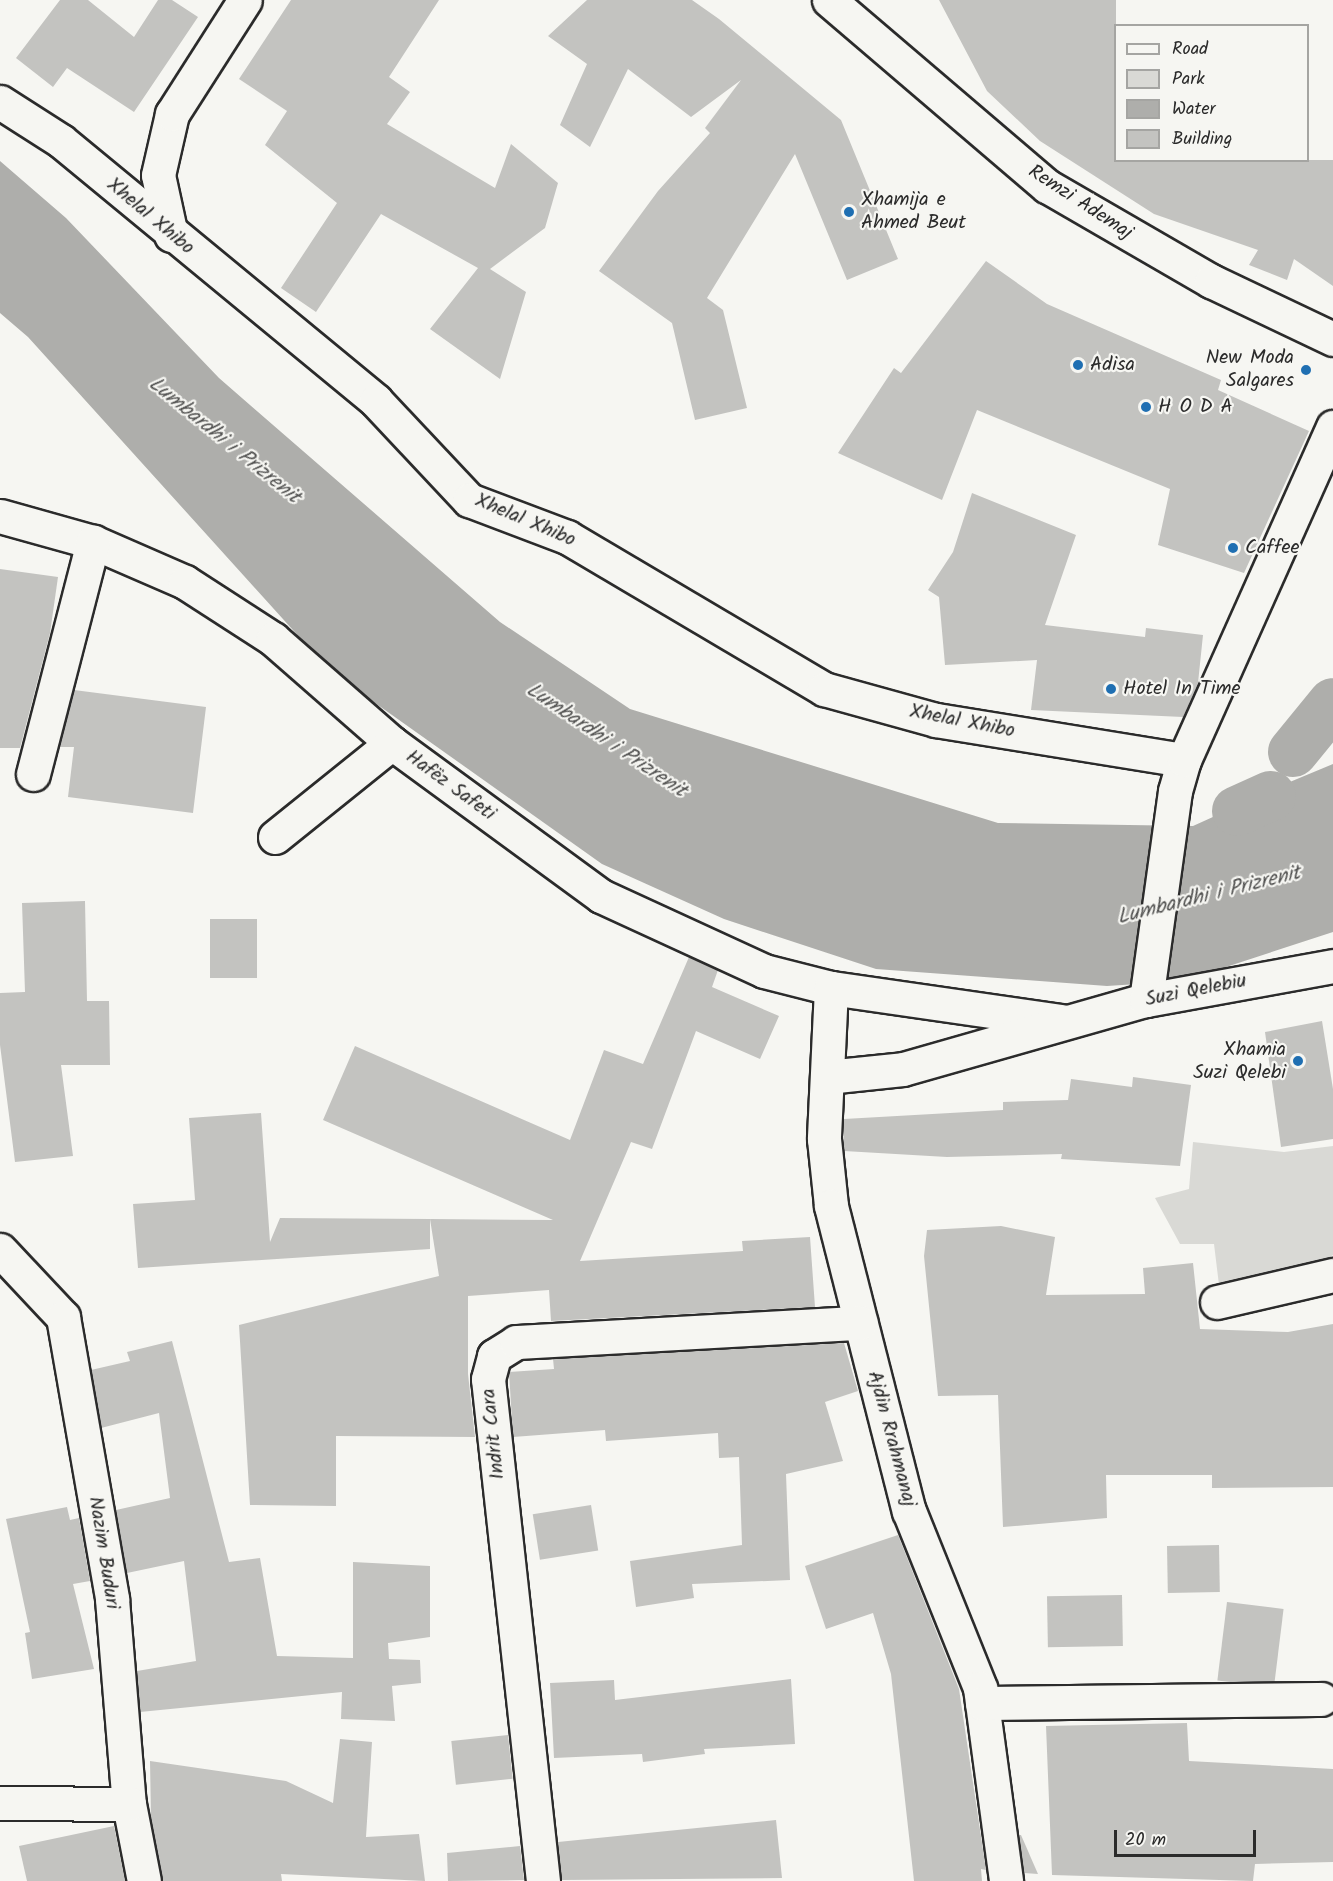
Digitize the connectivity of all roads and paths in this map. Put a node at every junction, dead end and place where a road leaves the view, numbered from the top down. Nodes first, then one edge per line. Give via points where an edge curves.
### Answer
1 (245, 0) edge
2 (829, 0) edge
3 (0, 102) edge
4 (171, 235) junction
5 (1331, 332) edge
6 (1333, 427) edge
7 (0, 516) edge
8 (93, 542) junction
9 (392, 743) junction
10 (1184, 760) junction
11 (33, 774) dead end
12 (275, 837) dead end
13 (1333, 966) edge
14 (831, 988) junction
15 (1146, 1000) junction
16 (1061, 1021) junction
17 (827, 1077) junction
18 (0, 1250) edge
19 (1333, 1275) edge
20 (1216, 1302) dead end
21 (860, 1323) junction
22 (1322, 1699) dead end
23 (982, 1703) junction
24 (0, 1803) edge
25 (129, 1804) junction
26 (144, 1881) edge
27 (543, 1881) edge
28 (1006, 1881) edge

1 - 4 street via 172,114 158,175
2 - 5 street, Remzi Ademaj via 1047,186 1211,281
3 - 4 street, Xhelal Xhibo via 62,141
4 - 10 street, Xhelal Xhibo via 376,401 470,500 567,537 824,690 936,720
6 - 10 street
7 - 8 street, Hafëz Safeti
8 - 9 street, Hafëz Safeti via 185,582 273,639
8 - 11 street
9 - 12 street
9 - 14 street, Hafëz Safeti via 601,896 764,971
10 - 15 street via 1175,790 1147,964
13 - 15 street, Suzi Qelebiu
14 - 16 street, Suzi Qelebiu
14 - 17 street, Ajdin Rrahmanaj
15 - 16 street, Suzi Qelebiu
16 - 17 street, Suzi Qelebiu via 989,1048 903,1069
17 - 21 street, Ajdin Rrahmanaj via 824,1139 831,1206
18 - 25 street, Nazim Buduri via 63,1317 112,1599
19 - 20 street
21 - 23 street, Ajdin Rrahmanaj via 909,1511
21 - 27 street, Indrit Cara via 516,1342 495,1356 488,1379
22 - 23 street
23 - 28 street, Ajdin Rrahmanaj
24 - 25 street
25 - 26 street, Nazim Buduri

